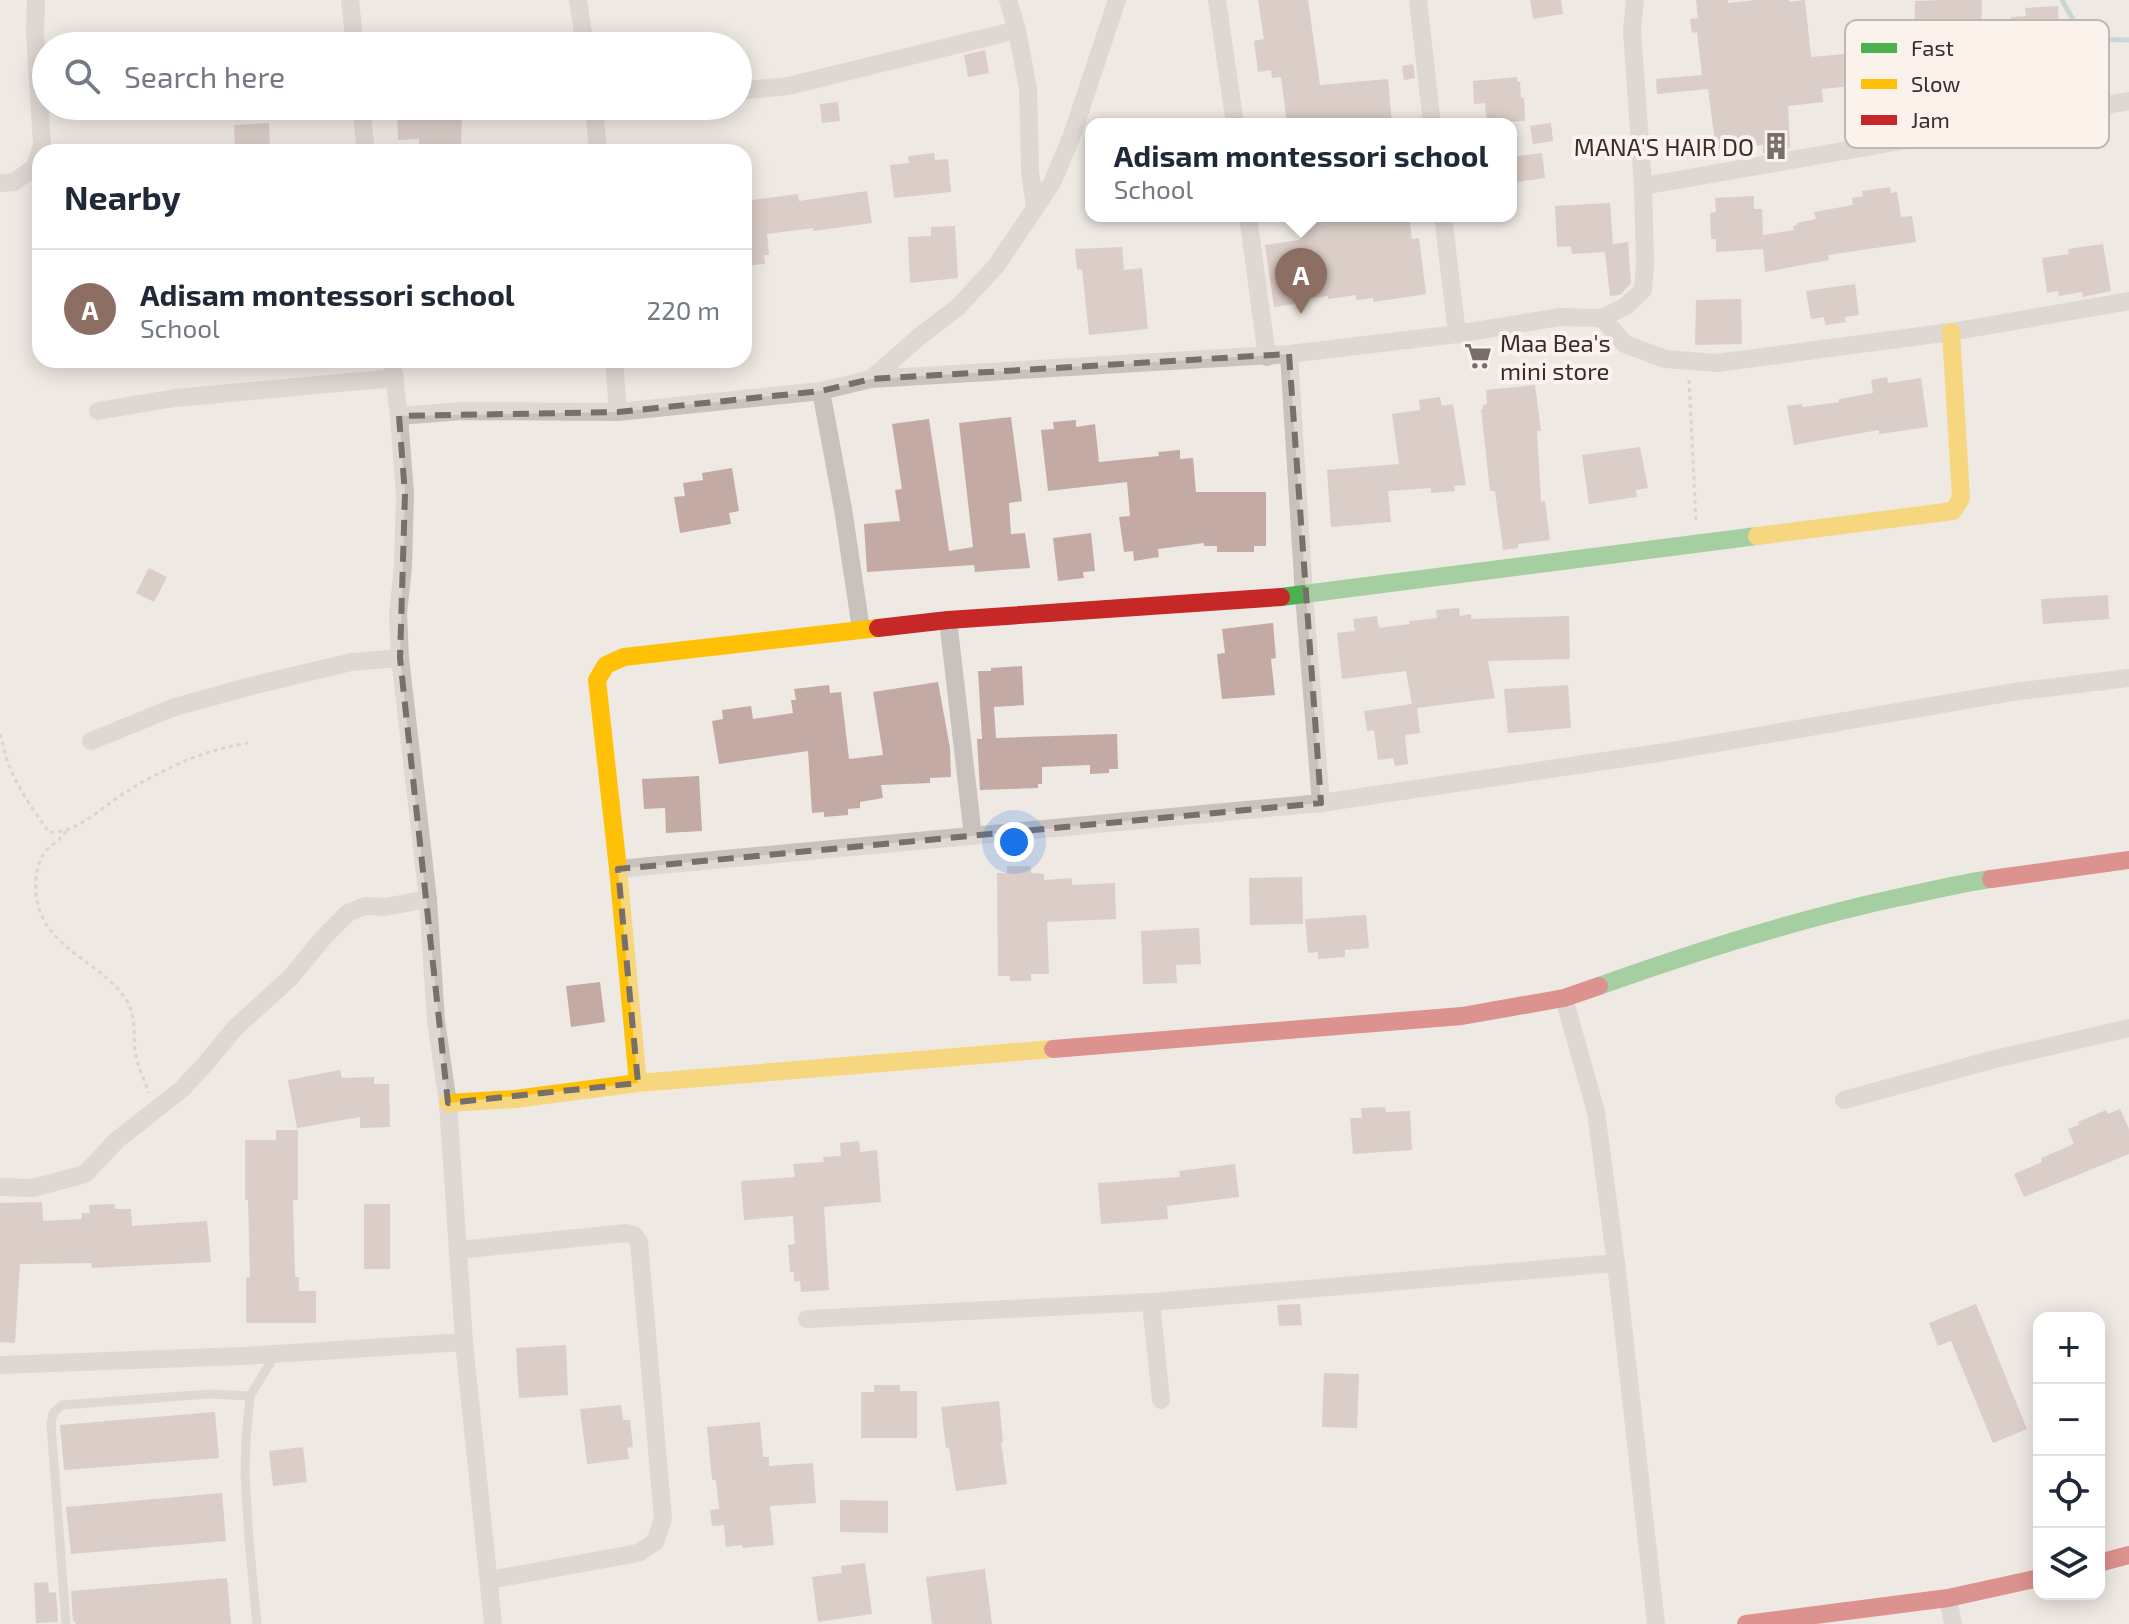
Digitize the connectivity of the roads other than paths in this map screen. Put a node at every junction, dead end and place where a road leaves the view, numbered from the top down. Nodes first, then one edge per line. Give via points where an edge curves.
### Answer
1 (36, 0) edge
2 (350, 0) edge
3 (578, 0) edge
4 (1008, 0) edge
5 (1117, 0) edge
6 (1217, 0) edge
7 (1418, 0) edge
8 (1635, 0) edge
9 (1017, 30) junction
10 (35, 32) edge
11 (353, 32) edge
12 (583, 32) edge
13 (752, 90) edge
14 (2129, 101) edge
15 (2109, 104) edge
16 (1234, 118) edge
17 (1431, 118) edge
18 (40, 120) edge
19 (363, 120) edge
20 (599, 120) edge
21 (42, 144) edge
22 (365, 144) edge
23 (598, 144) edge
24 (1860, 148) edge
25 (32, 169) edge
26 (0, 183) edge
27 (1643, 186) junction
28 (1035, 207) junction
29 (1249, 222) edge
30 (1444, 222) edge
31 (2129, 301) edge
32 (1602, 318) junction
33 (1951, 332) junction
34 (1457, 334) junction
35 (1289, 354) junction
36 (1267, 357) junction
37 (615, 368) edge
38 (394, 369) edge
39 (871, 379) junction
40 (821, 391) junction
41 (98, 411) dead end
42 (618, 412) junction
43 (399, 416) junction
44 (1304, 595) junction
45 (948, 620) junction
46 (861, 629) junction
47 (400, 658) junction
48 (2129, 678) edge
49 (91, 741) dead end
50 (1321, 803) junction
51 (973, 836) junction
52 (2129, 860) edge
53 (618, 869) junction
54 (428, 899) junction
55 (1564, 998) junction
56 (2129, 1028) edge
57 (638, 1083) junction
58 (1844, 1100) dead end
59 (448, 1103) junction
60 (0, 1187) edge
61 (458, 1250) junction
62 (1616, 1263) junction
63 (1151, 1302) junction
64 (807, 1319) dead end
65 (464, 1342) junction
66 (276, 1354) junction
67 (0, 1365) edge
68 (250, 1396) junction
69 (1161, 1400) dead end
70 (2129, 1555) edge
71 (2105, 1561) edge
72 (2033, 1579) edge
73 (489, 1580) junction
74 (1948, 1598) junction
75 (1758, 1623) edge
76 (66, 1624) edge
77 (257, 1624) edge
78 (493, 1624) edge
79 (1656, 1624) edge
80 (1953, 1624) edge

1 - 10 street
2 - 11 street
3 - 12 street
4 - 9 street
5 - 28 street via 1071,138
6 - 16 street
7 - 17 street
8 - 27 street via 1632,31
9 - 13 street via 788,86
9 - 28 street via 1028,89
14 - 15 street
18 - 21 street
19 - 22 street
20 - 23 street
24 - 27 street
25 - 26 street via 14,182
27 - 32 street via 1643,290
28 - 39 street via 996,266 958,307
29 - 36 street
30 - 34 street
31 - 33 street
32 - 33 street via 1625,344 1665,359 1717,363
32 - 34 street via 1560,317
33 - 44 street via 1961,498 1953,511
34 - 35 street
35 - 36 street
35 - 44 street
36 - 39 street
37 - 42 street
38 - 41 street
38 - 43 street
39 - 40 street
40 - 42 street
40 - 46 street
42 - 43 street
43 - 47 street via 405,494
44 - 45 street
44 - 50 street
45 - 46 street
45 - 51 street
46 - 53 street via 624,657 606,665 597,680
47 - 49 street via 351,662 251,686 175,707
47 - 54 street
48 - 50 street
50 - 51 street
51 - 53 street
52 - 55 street via 1970,882 1859,906
53 - 57 street
54 - 59 street
54 - 60 street via 348,913 182,1089 117,1140 85,1174 33,1188
55 - 57 street via 1462,1016
55 - 62 street via 1596,1112
56 - 58 street
57 - 59 street
59 - 61 street
61 - 65 street
61 - 73 street via 626,1233 639,1242 663,1519 655,1542 638,1553
62 - 63 street
62 - 79 street
63 - 64 street
63 - 69 street
65 - 66 street
65 - 73 street
66 - 67 street
66 - 68 lane
68 - 76 lane via 62,1405 53,1413
68 - 77 lane via 245,1474
70 - 71 street
72 - 74 street
73 - 78 street
74 - 75 street
74 - 80 street

